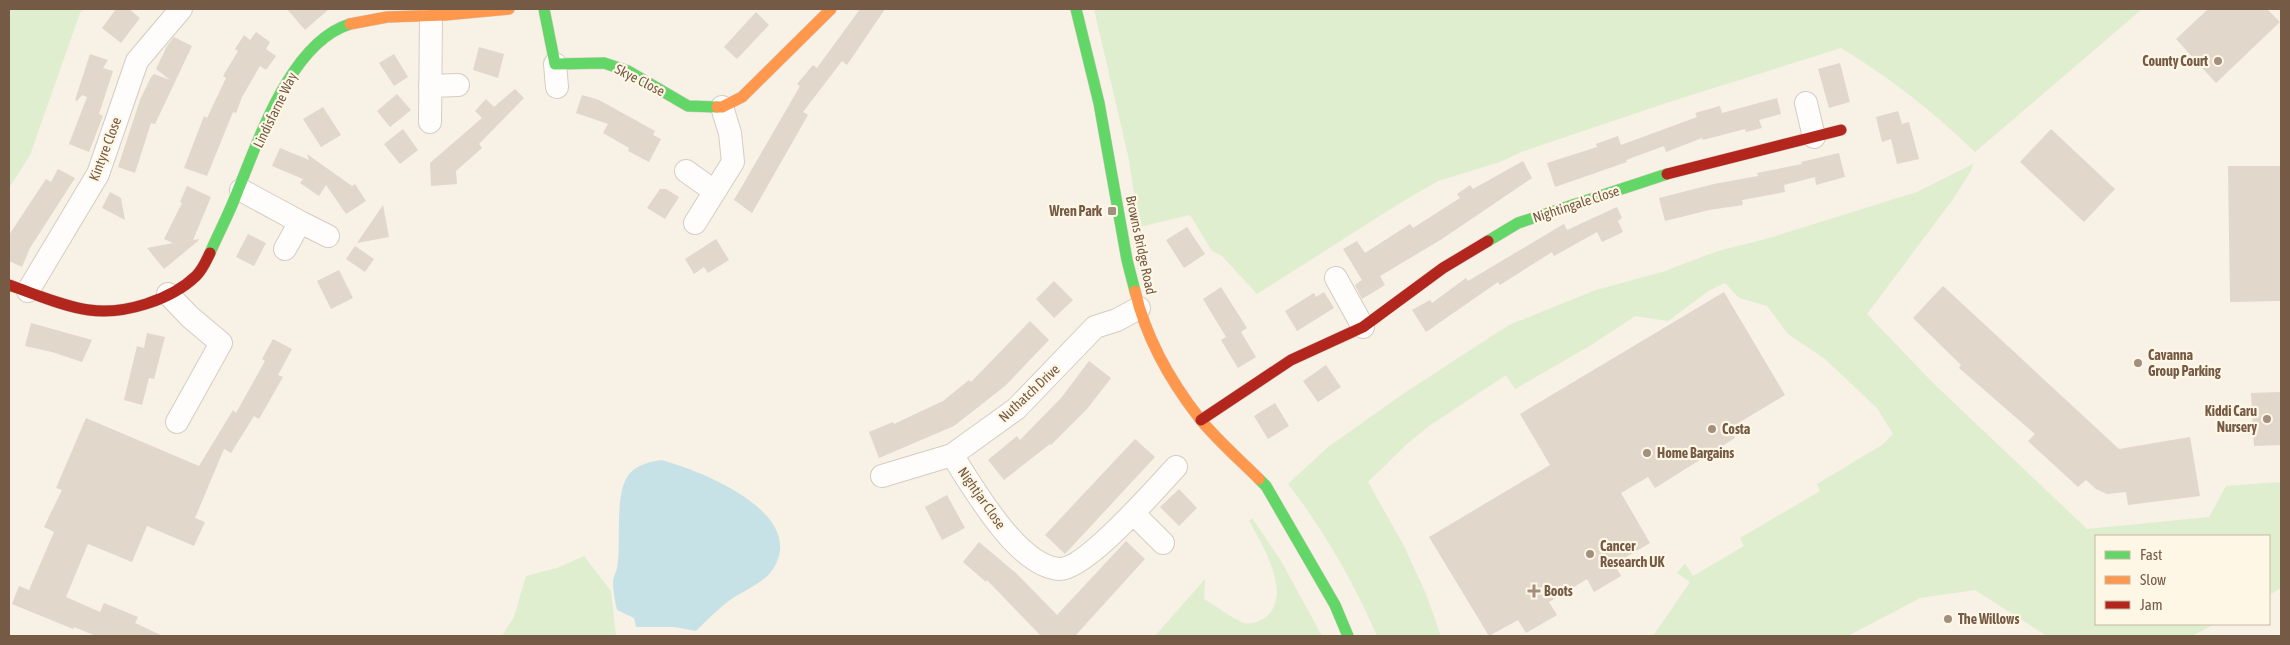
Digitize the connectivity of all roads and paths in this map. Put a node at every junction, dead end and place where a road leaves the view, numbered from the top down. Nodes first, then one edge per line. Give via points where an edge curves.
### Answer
1 (182, 9) edge
2 (509, 9) edge
3 (544, 9) edge
4 (831, 9) edge
5 (1076, 9) edge
6 (430, 16) junction
7 (555, 64) junction
8 (458, 85) dead end
9 (430, 86) junction
10 (557, 87) dead end
11 (1806, 103) dead end
12 (722, 107) junction
13 (430, 122) dead end
14 (1841, 130) dead end
15 (1814, 137) junction
16 (686, 171) dead end
17 (241, 190) junction
18 (714, 191) junction
19 (300, 222) junction
20 (695, 223) dead end
21 (328, 236) dead end
22 (285, 249) dead end
23 (1336, 278) dead end
24 (18, 288) edge
25 (168, 294) junction
26 (1140, 308) junction
27 (1363, 327) junction
28 (1200, 420) junction
29 (177, 422) dead end
30 (952, 455) junction
31 (1176, 467) dead end
32 (882, 476) dead end
33 (1133, 514) junction
34 (1163, 543) dead end
35 (1348, 636) edge

1 - 24 street, Kintyre Close via 137,61 98,174
2 - 6 street, Lindisfarne Way
3 - 7 street
4 - 12 street via 742,97
5 - 26 street, Browns Bridge Road via 1099,103 1126,260
6 - 9 street
6 - 17 street, Lindisfarne Way via 371,18 336,29 313,46 284,87
7 - 10 street
7 - 12 street, Skye Close via 604,63 628,71 688,106
8 - 9 street
9 - 13 street
11 - 15 street
12 - 18 street via 730,133 733,162
14 - 15 street, Nightingale Close
15 - 27 street, Nightingale Close via 1673,172 1518,223 1443,268
16 - 18 street
17 - 19 street
17 - 25 street, Lindisfarne Way via 198,275
18 - 20 street
19 - 21 street
19 - 22 street
23 - 27 street
24 - 25 street, Lindisfarne Way via 56,302 100,311 137,306
25 - 29 street via 221,342
26 - 28 street, Browns Bridge Road via 1169,374
26 - 30 street, Nuthatch Drive via 1095,327 1016,409
27 - 28 street, Nightingale Close via 1291,360
28 - 35 street, Browns Bridge Road via 1266,486 1335,605
30 - 32 street, Nuthatch Drive
30 - 33 street, Nightjar Close via 988,510 1011,538 1038,562 1060,569 1078,563
31 - 33 street, Nightjar Close
33 - 34 street

